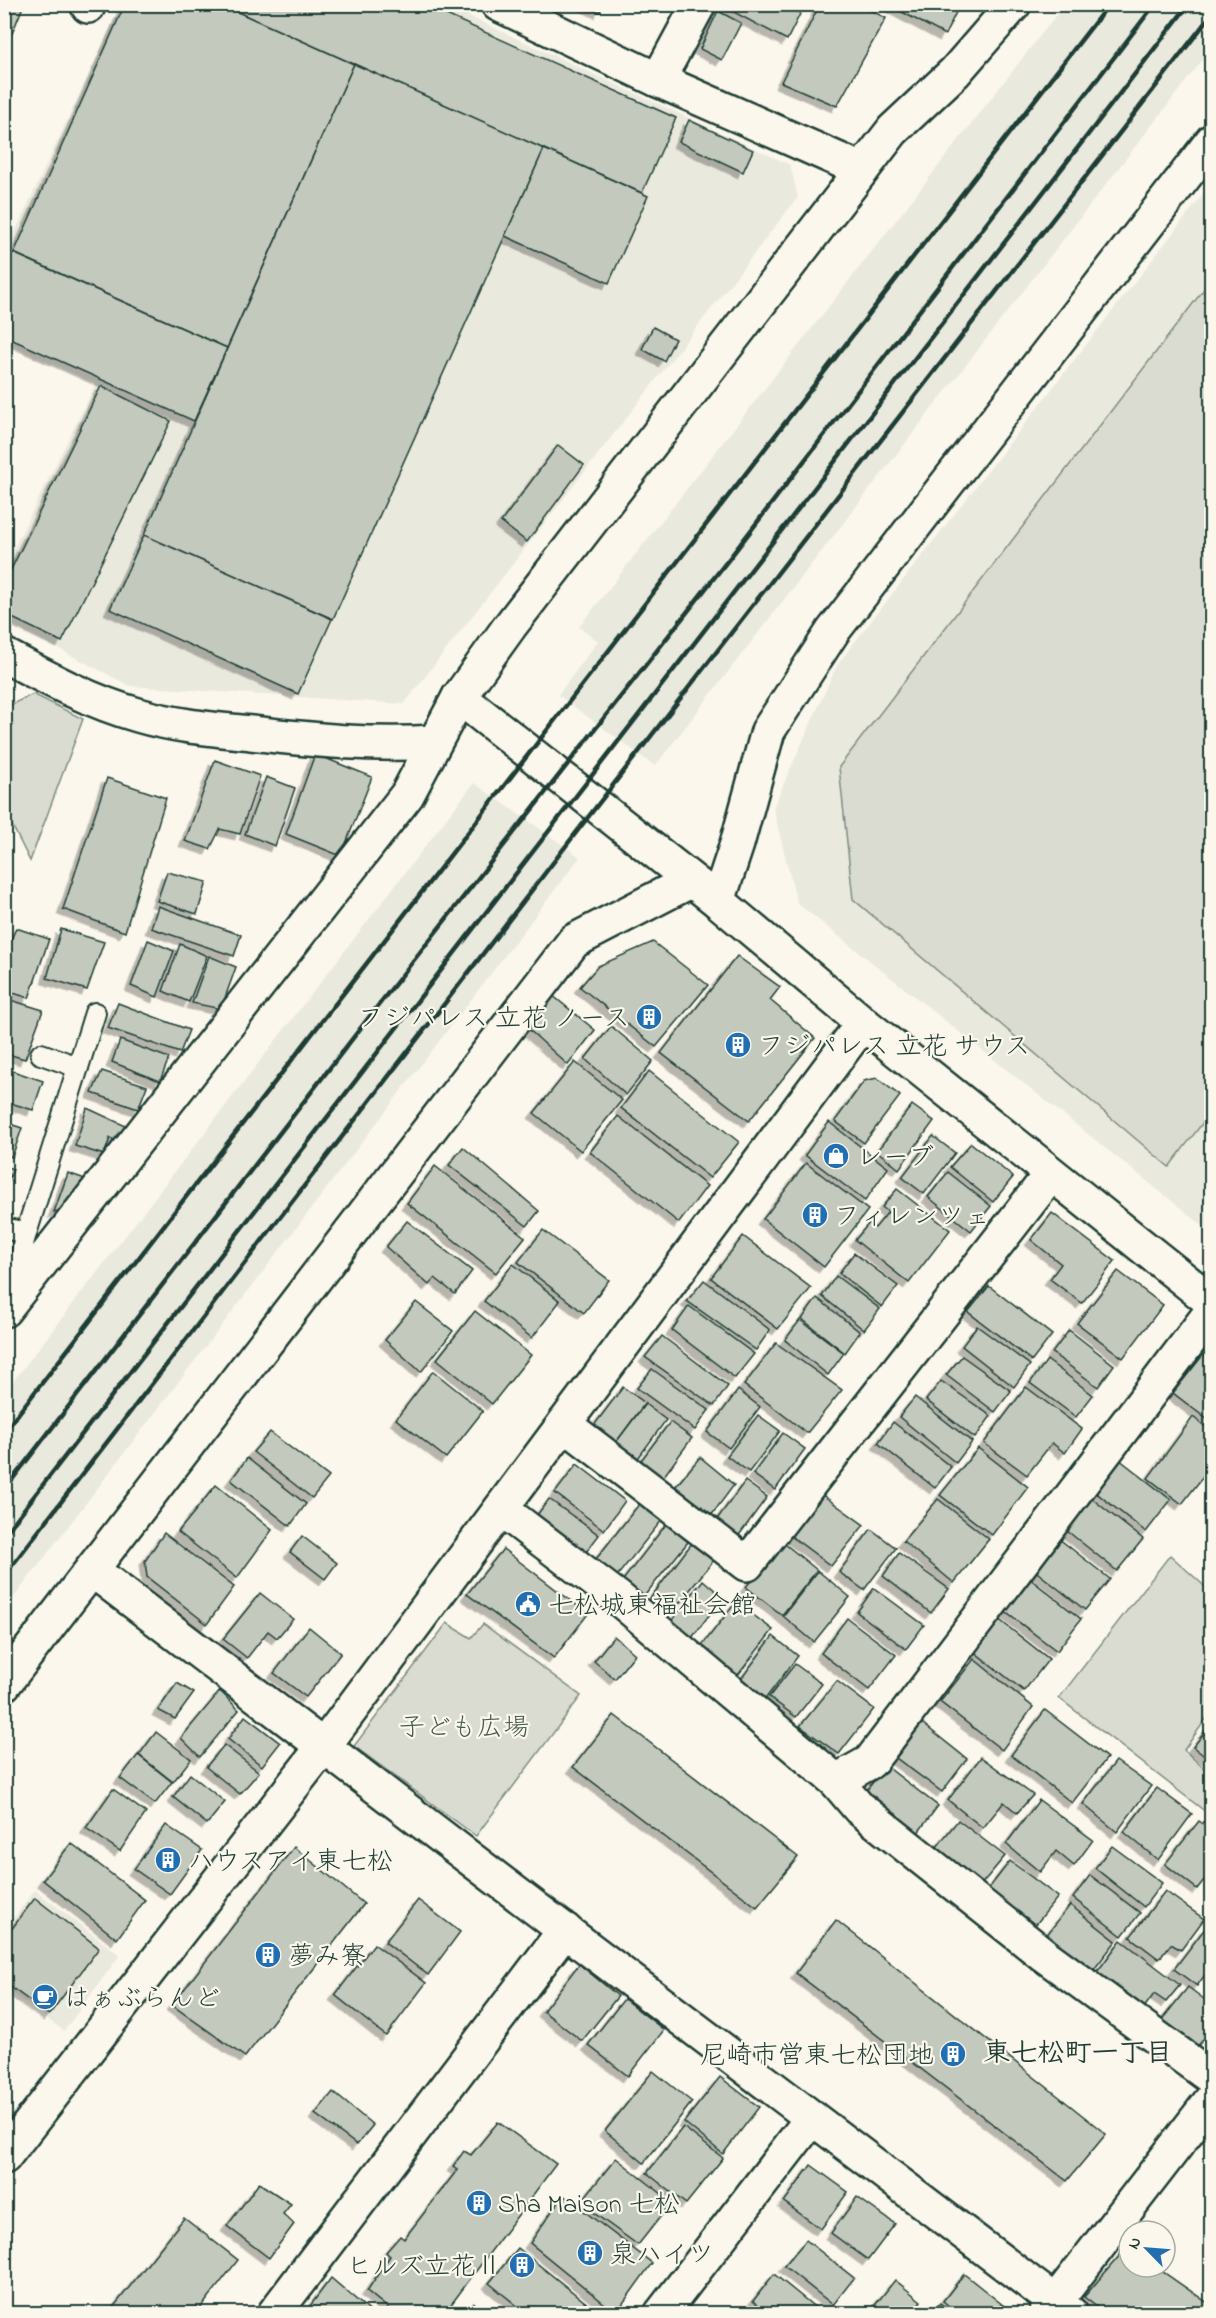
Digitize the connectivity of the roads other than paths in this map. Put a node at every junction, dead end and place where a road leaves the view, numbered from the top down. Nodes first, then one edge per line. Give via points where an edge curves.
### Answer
1 (498, 4) edge
2 (699, 4) edge
3 (1014, 4) edge
4 (658, 80) junction
5 (1212, 141) edge
6 (862, 170) junction
7 (4, 655) edge
8 (459, 697) junction
9 (434, 742) junction
10 (690, 881) junction
11 (718, 901) junction
12 (95, 1013) dead end
13 (863, 1023) junction
14 (42, 1054) dead end
15 (78, 1067) junction
16 (1051, 1174) junction
17 (4, 1228) edge
18 (26, 1233) junction
19 (1212, 1302) edge
20 (9, 1303) edge
21 (1212, 1311) edge
22 (564, 1424) junction
23 (501, 1509) junction
24 (92, 1570) junction
25 (4, 1684) edge
26 (323, 1747) junction
27 (836, 1781) junction
28 (565, 1930) junction
29 (1212, 2078) edge
30 (1212, 2099) edge
31 (812, 2118) junction
32 (4, 2157) edge
33 (1058, 2309) edge
34 (274, 2313) edge
35 (661, 2313) edge

1 - 4 street
2 - 4 street
3 - 6 street via 955,72 893,130
4 - 6 street
5 - 11 street via 833,631 768,731
6 - 8 street
7 - 9 street via 87,697 138,716 199,728 346,742
8 - 9 street
8 - 10 street
9 - 20 street via 407,795
10 - 11 street
10 - 24 street via 574,941
11 - 13 street
12 - 15 lane
13 - 16 street
13 - 22 street
14 - 15 lane
15 - 18 lane
16 - 19 street
16 - 22 street via 747,1564
17 - 18 lane
18 - 20 lane
21 - 27 street via 870,1762
22 - 23 street
23 - 26 street
23 - 27 street via 618,1598
24 - 25 street
24 - 26 street
26 - 28 street
26 - 32 street
27 - 29 street via 859,1808 1037,1950
28 - 31 street
28 - 34 street
30 - 33 street
31 - 33 street
31 - 35 street

